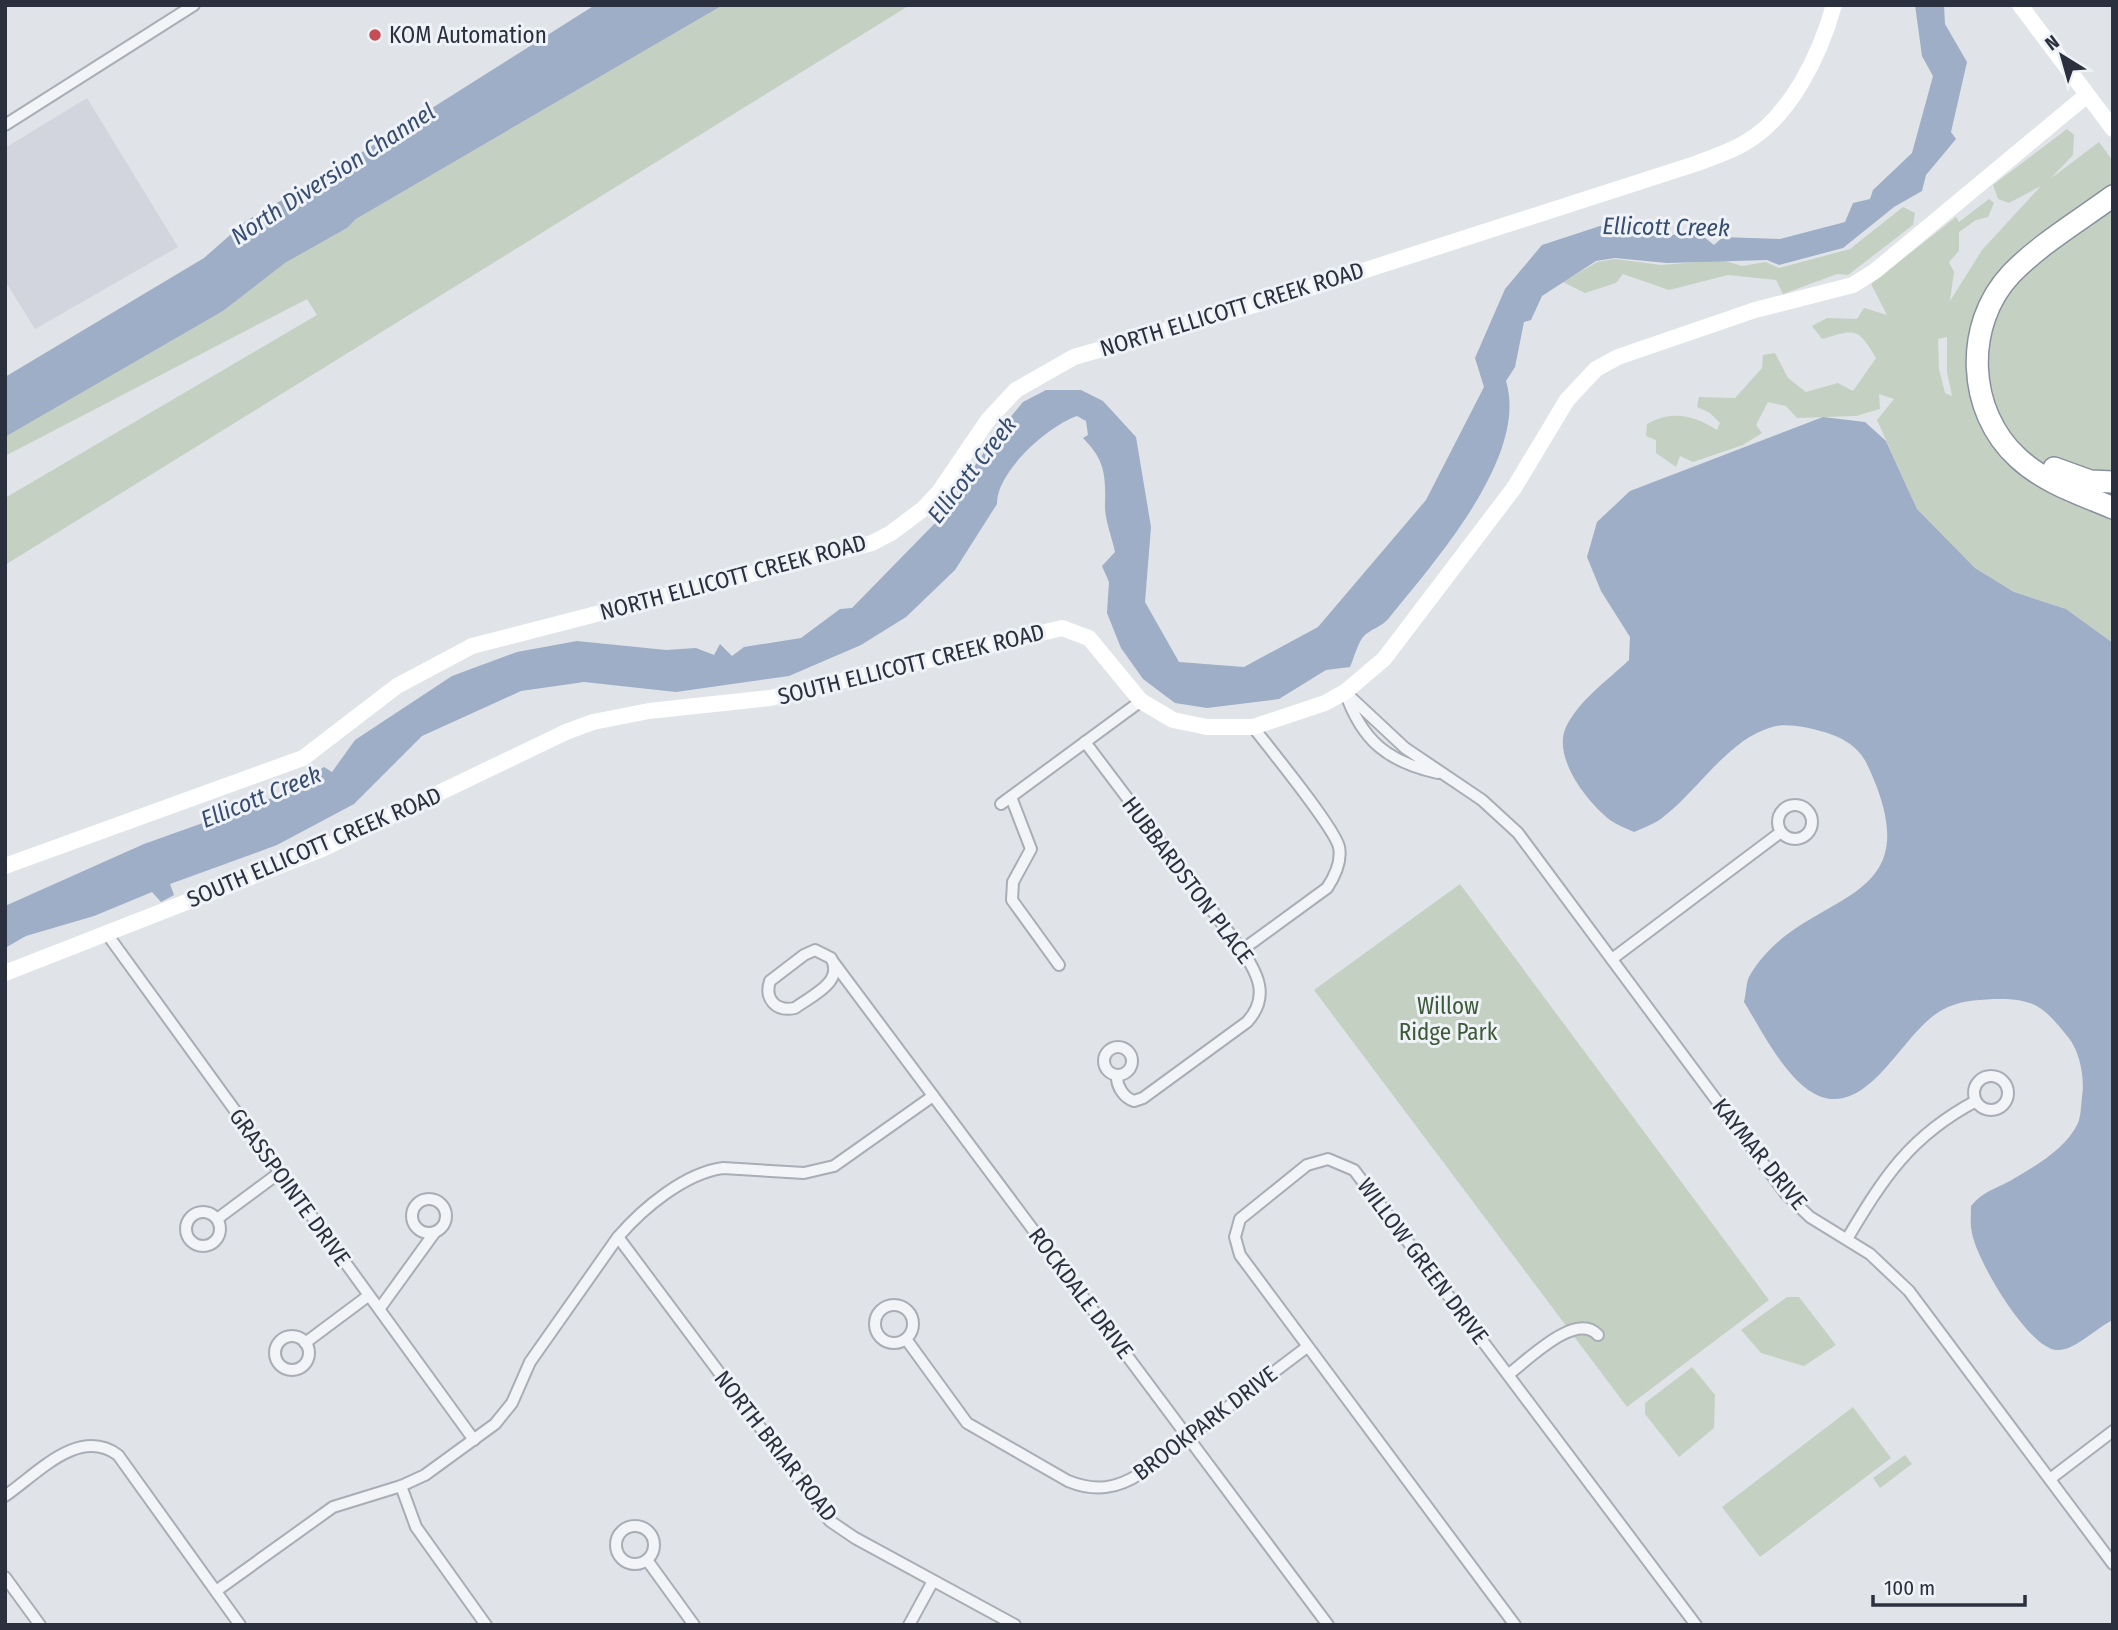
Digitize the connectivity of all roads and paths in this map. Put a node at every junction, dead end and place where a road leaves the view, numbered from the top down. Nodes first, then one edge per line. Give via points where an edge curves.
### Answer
1 (194, 5) edge
2 (1834, 5) edge
3 (2020, 5) edge
4 (178, 9) edge
5 (2087, 95) junction
6 (5, 125) edge
7 (2113, 129) edge
8 (2113, 196) edge
9 (2113, 212) edge
10 (2113, 482) edge
11 (2113, 508) edge
12 (1345, 692) junction
13 (1141, 701) junction
14 (1253, 727) junction
15 (1085, 742) junction
16 (1438, 773) junction
17 (1011, 797) junction
18 (1001, 804) dead end
19 (1781, 832) dead end
20 (5, 866) edge
21 (107, 934) junction
22 (1242, 950) junction
23 (1612, 959) junction
24 (834, 963) junction
25 (1059, 965) dead end
26 (5, 973) edge
27 (1117, 1076) dead end
28 (933, 1096) junction
29 (1976, 1101) dead end
30 (279, 1173) junction
31 (217, 1219) dead end
32 (435, 1231) dead end
33 (618, 1237) junction
34 (1847, 1239) junction
35 (369, 1296) junction
36 (380, 1308) junction
37 (1598, 1335) dead end
38 (906, 1339) dead end
39 (305, 1343) dead end
40 (1307, 1347) junction
41 (1509, 1374) junction
42 (2113, 1431) edge
43 (1189, 1436) junction
44 (474, 1440) junction
45 (2050, 1479) junction
46 (401, 1486) junction
47 (5, 1496) edge
48 (647, 1560) dead end
49 (2113, 1564) edge
50 (5, 1577) edge
51 (933, 1581) junction
52 (216, 1591) junction
53 (40, 1625) edge
54 (240, 1625) edge
55 (486, 1625) edge
56 (694, 1625) edge
57 (909, 1625) edge
58 (1016, 1625) edge
59 (1328, 1625) edge
60 (1515, 1625) edge
61 (1696, 1625) edge

1 - 4 street
2 - 20 street, NORTH ELLICOTT CREEK ROAD via 1810,67 1789,100 1744,144 1282,298 1074,356 1016,390 988,420 923,509 872,543 471,646 397,686 303,758
3 - 5 street
4 - 6 street
5 - 7 street
5 - 12 street, SOUTH ELLICOTT CREEK ROAD via 1853,285 1755,310 1618,356 1596,369 1567,400 1514,488 1462,560 1384,659
8 - 11 highway via 2010,275 1981,330 1977,363 1985,409 2018,458 2047,479
9 - 10 highway via 2015,289 1995,328 1991,360 1993,390 2003,417 2027,449 2074,477
12 - 14 street, SOUTH ELLICOTT CREEK ROAD via 1303,712
12 - 16 street, KAYMAR DRIVE
12 - 16 street, KAYMAR DRIVE via 1354,718 1368,737 1407,766
13 - 14 street, SOUTH ELLICOTT CREEK ROAD via 1161,715 1187,724
13 - 15 street
13 - 21 street, SOUTH ELLICOTT CREEK ROAD via 1089,638 1062,628 770,698 622,715 566,732 376,826
14 - 22 street via 1334,836 1339,860 1326,888
15 - 17 street
15 - 22 street, HUBBARDSTON PLACE
16 - 23 street, KAYMAR DRIVE via 1482,800 1518,833
17 - 18 street
17 - 25 street via 1031,849 1013,882 1012,900
19 - 23 street
21 - 26 street, SOUTH ELLICOTT CREEK ROAD
21 - 30 street, GRASSPOINTE DRIVE
22 - 27 street, HUBBARDSTON PLACE via 1260,983 1258,1004 1247,1022 1138,1101 1127,1098 1116,1083
23 - 34 street, KAYMAR DRIVE via 1786,1194 1810,1217
24 - 24 street via 832,980 795,1008 781,1009 771,1001 770,981 810,952 827,954
24 - 28 street, ROCKDALE DRIVE
28 - 33 street via 834,1166 804,1173 723,1168 696,1176 630,1223
28 - 43 street, ROCKDALE DRIVE
29 - 34 street via 1945,1118 1909,1147 1880,1182
30 - 31 street
30 - 35 street, GRASSPOINTE DRIVE
32 - 36 street
33 - 44 street via 530,1362 505,1414
33 - 51 street, NORTH BRIAR ROAD via 830,1521
34 - 45 street, KAYMAR DRIVE via 1909,1291
35 - 36 street, GRASSPOINTE DRIVE
35 - 39 street
36 - 44 street, GRASSPOINTE DRIVE
37 - 41 street via 1581,1326 1568,1330
38 - 43 street, BROOKPARK DRIVE via 967,1423 1080,1486 1105,1489 1130,1480
40 - 41 street, WILLOW GREEN DRIVE via 1240,1255 1235,1237 1246,1212 1307,1165 1328,1159 1354,1170
40 - 43 street, BROOKPARK DRIVE
40 - 60 street, WILLOW GREEN DRIVE
41 - 61 street, WILLOW GREEN DRIVE
42 - 45 street
43 - 59 street, ROCKDALE DRIVE
44 - 46 street
45 - 49 street, KAYMAR DRIVE
46 - 52 street via 333,1507
46 - 55 street via 416,1527
47 - 52 street via 77,1446 106,1446 118,1455
48 - 56 street
50 - 53 street
51 - 57 street
51 - 58 street, NORTH BRIAR ROAD
52 - 54 street

